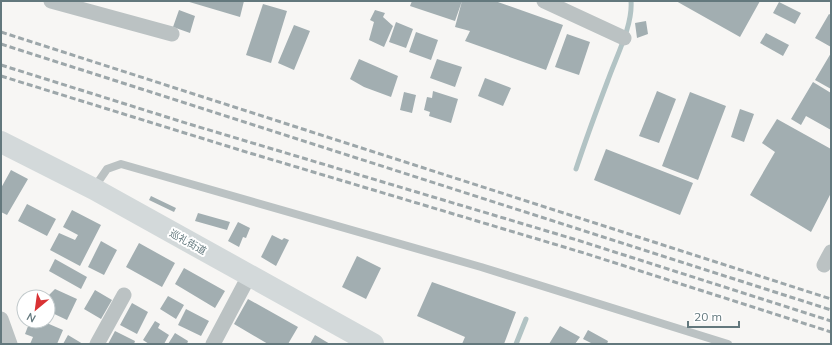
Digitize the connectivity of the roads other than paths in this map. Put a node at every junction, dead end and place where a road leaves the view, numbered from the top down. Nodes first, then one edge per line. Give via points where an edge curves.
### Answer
1 (51, 1) edge
2 (544, 1) edge
3 (172, 34) dead end
4 (624, 38) dead end
5 (1, 142) edge
6 (94, 189) junction
7 (831, 252) edge
8 (824, 265) dead end
9 (249, 276) junction
10 (124, 295) dead end
11 (1, 318) edge
12 (10, 344) edge
13 (97, 344) edge
14 (213, 344) edge
15 (373, 344) edge
16 (728, 344) edge

1 - 3 street
2 - 4 street
5 - 6 street, 巡礼街道
6 - 9 street, 巡礼街道
6 - 16 lane via 108,169 121,164 480,267
7 - 8 street
9 - 14 street
9 - 15 street, 巡礼街道
10 - 13 street
11 - 12 street

